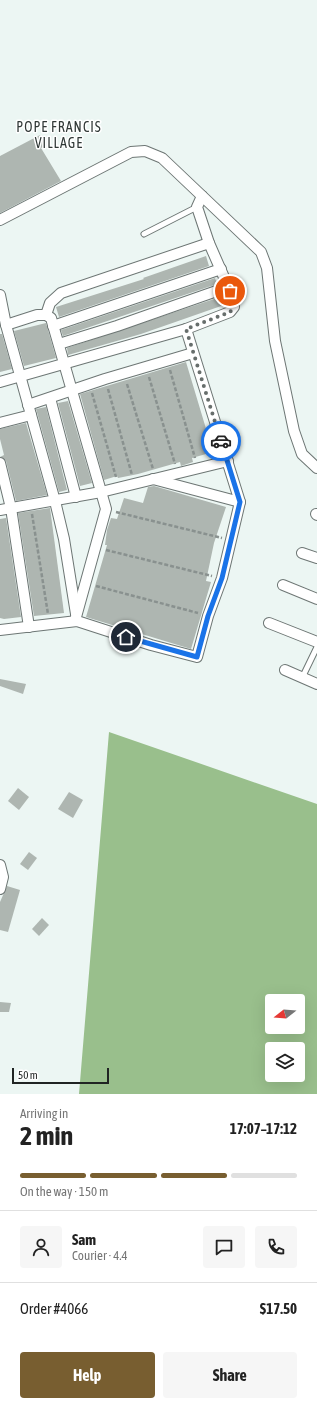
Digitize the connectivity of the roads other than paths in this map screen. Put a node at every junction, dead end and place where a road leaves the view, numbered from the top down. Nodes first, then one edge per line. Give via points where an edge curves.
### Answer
1 (202, 196) junction
2 (197, 207) junction
3 (0, 220) edge
4 (144, 234) dead end
5 (209, 243) junction
6 (221, 269) junction
7 (228, 287) junction
8 (0, 295) edge
9 (46, 314) junction
10 (6, 324) junction
11 (53, 326) junction
12 (186, 329) junction
13 (59, 344) junction
14 (193, 353) junction
15 (65, 364) junction
16 (21, 376) junction
17 (0, 382) edge
18 (71, 391) junction
19 (50, 398) junction
20 (30, 410) junction
21 (0, 423) edge
22 (228, 461) junction
23 (0, 463) edge
24 (317, 468) edge
25 (154, 478) junction
26 (101, 492) junction
27 (76, 497) junction
28 (55, 501) junction
29 (240, 502) junction
30 (11, 508) junction
31 (0, 510) edge
32 (302, 552) dead end
33 (317, 558) edge
34 (283, 585) dead end
35 (317, 599) edge
36 (76, 619) junction
37 (269, 623) dead end
38 (29, 627) junction
39 (0, 630) edge
40 (317, 642) edge
41 (317, 647) edge
42 (285, 670) dead end
43 (302, 678) junction
44 (317, 684) edge
45 (0, 865) edge
46 (0, 889) edge

1 - 2 street
1 - 3 street via 162,158 145,151 131,152
1 - 24 street via 261,252 267,268 275,342 294,431 302,454
2 - 4 lane
2 - 5 street
5 - 6 street
5 - 9 street via 61,293 50,303
6 - 7 street
6 - 11 street
7 - 12 street via 234,307 230,312
7 - 13 street
8 - 10 street
9 - 10 street
9 - 11 street via 51,318
10 - 16 street
11 - 13 street
12 - 14 street
12 - 15 street
13 - 15 street
14 - 18 street
14 - 22 street
15 - 16 street
15 - 18 street
16 - 17 street
16 - 20 street
18 - 19 street
18 - 26 street
19 - 20 street
19 - 27 street
20 - 21 street
20 - 28 street
22 - 25 street
22 - 29 street
23 - 30 street
25 - 26 street
25 - 29 street
26 - 27 street
26 - 36 street via 106,509
27 - 28 street
28 - 30 street
28 - 36 street via 64,539
29 - 36 street via 222,578 197,657 151,645
30 - 31 street
30 - 38 street
32 - 33 street
34 - 35 street
36 - 38 street
37 - 40 street
38 - 39 street
41 - 43 lane
42 - 43 street
43 - 44 street
45 - 46 street via 3,877

